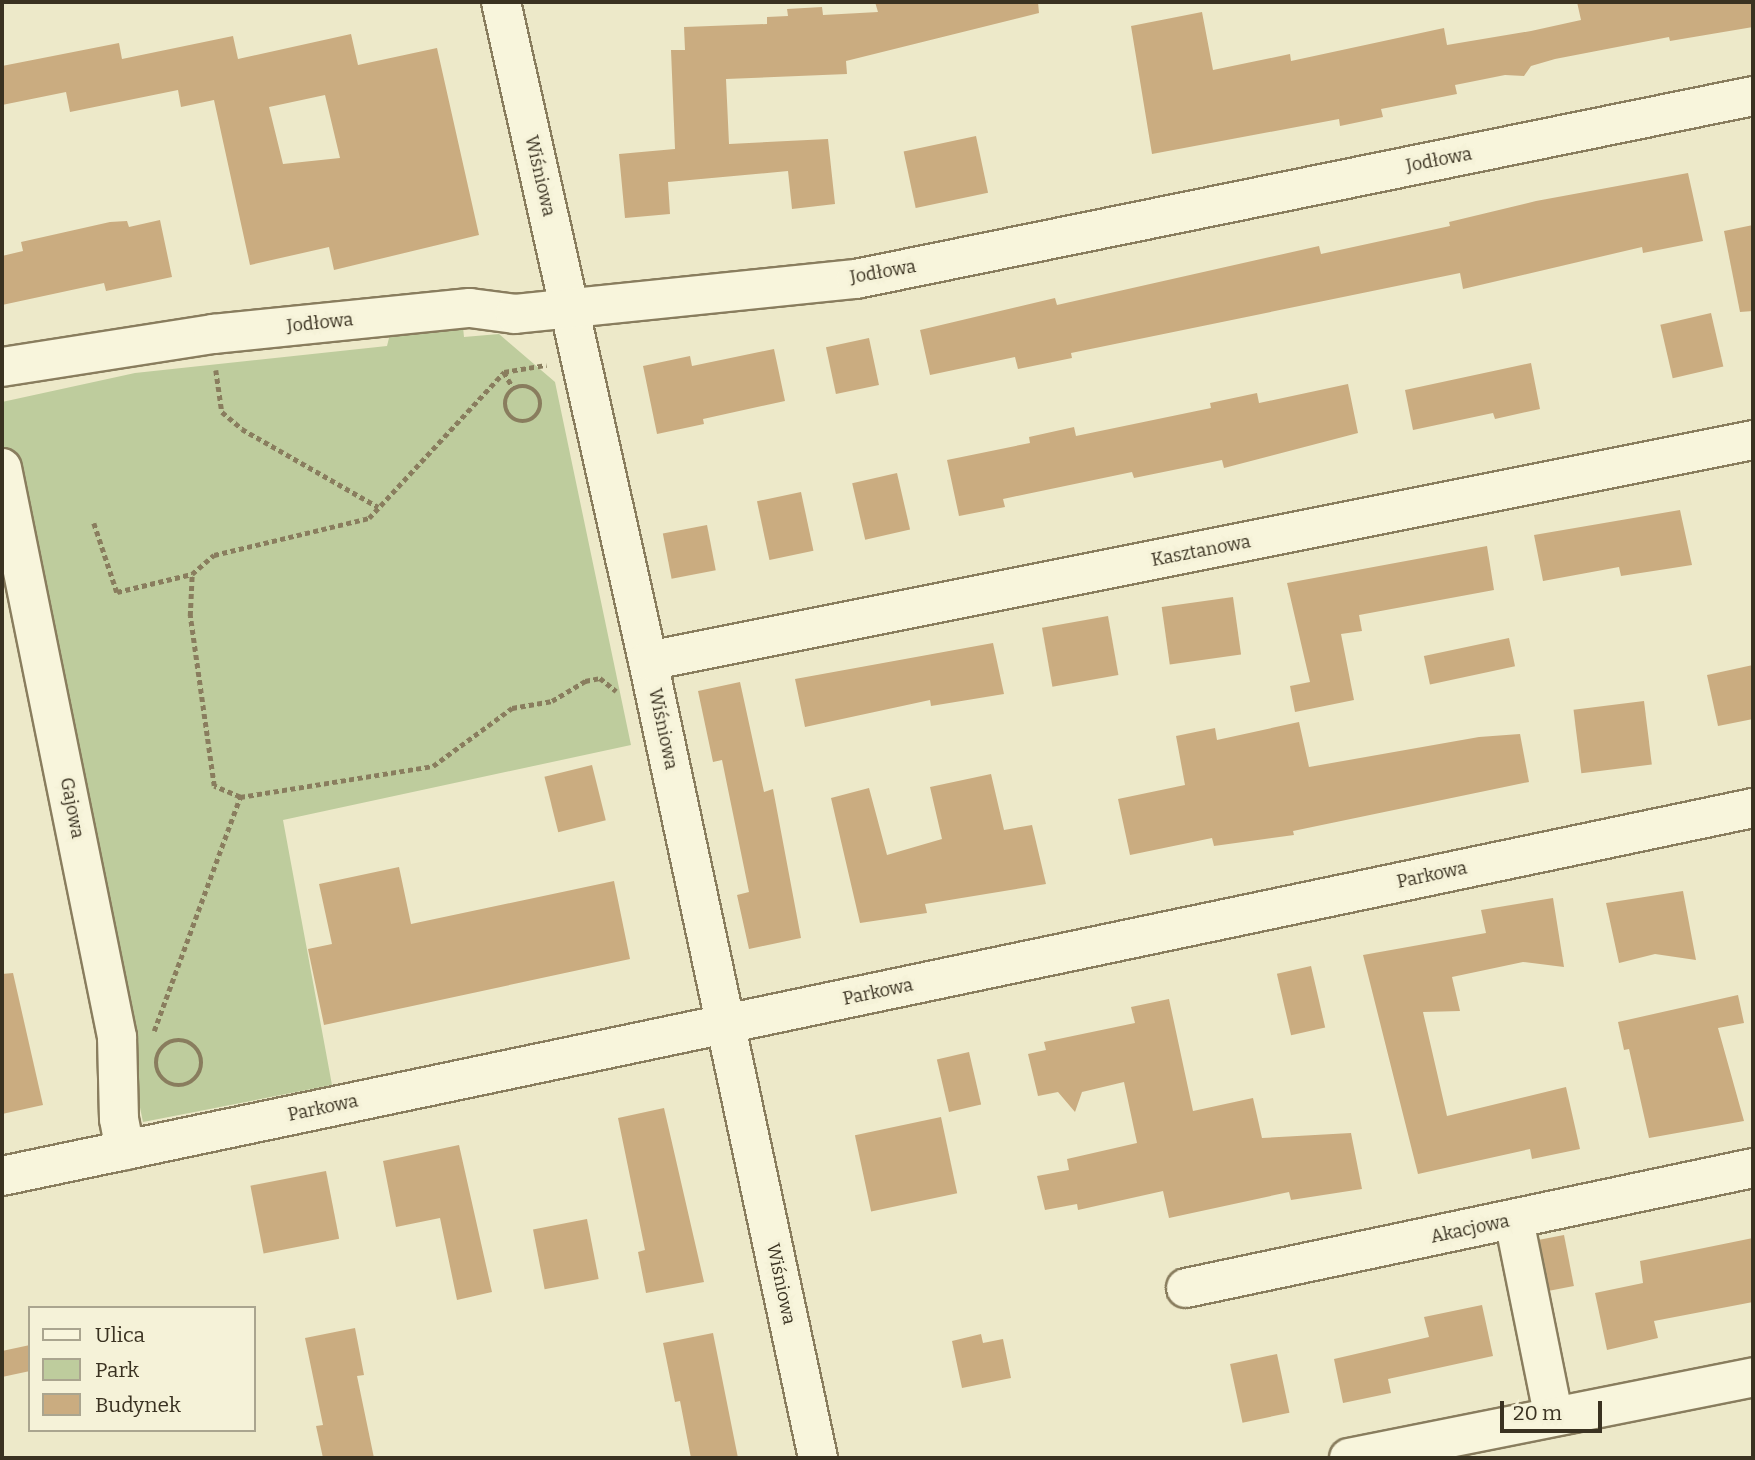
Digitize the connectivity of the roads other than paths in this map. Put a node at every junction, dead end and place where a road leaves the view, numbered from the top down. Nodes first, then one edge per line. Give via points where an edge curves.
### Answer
1 (501, 2) edge
2 (1753, 96) edge
3 (570, 308) junction
4 (2, 367) edge
5 (1753, 440) edge
6 (2, 468) edge
7 (648, 661) junction
8 (1753, 808) edge
9 (726, 1024) junction
10 (125, 1150) junction
11 (1753, 1168) edge
12 (2, 1176) edge
13 (1514, 1220) junction
14 (1186, 1289) dead end
15 (1753, 1377) edge
16 (1553, 1414) junction
17 (818, 1458) edge
18 (1349, 1458) edge

1 - 3 street, Wiśniowa
2 - 3 street, Jodłowa via 856,279
3 - 4 street, Jodłowa via 515,314 470,308 213,334
3 - 7 street, Wiśniowa
5 - 7 street, Kasztanowa
6 - 10 street, Gajowa via 117,1037 119,1119
7 - 9 street, Wiśniowa
8 - 9 street, Parkowa
9 - 10 street, Parkowa
9 - 17 street, Wiśniowa
10 - 12 street, Parkowa
11 - 13 street, Akacjowa
13 - 14 street, Akacjowa
13 - 16 street
15 - 16 street
16 - 18 street

